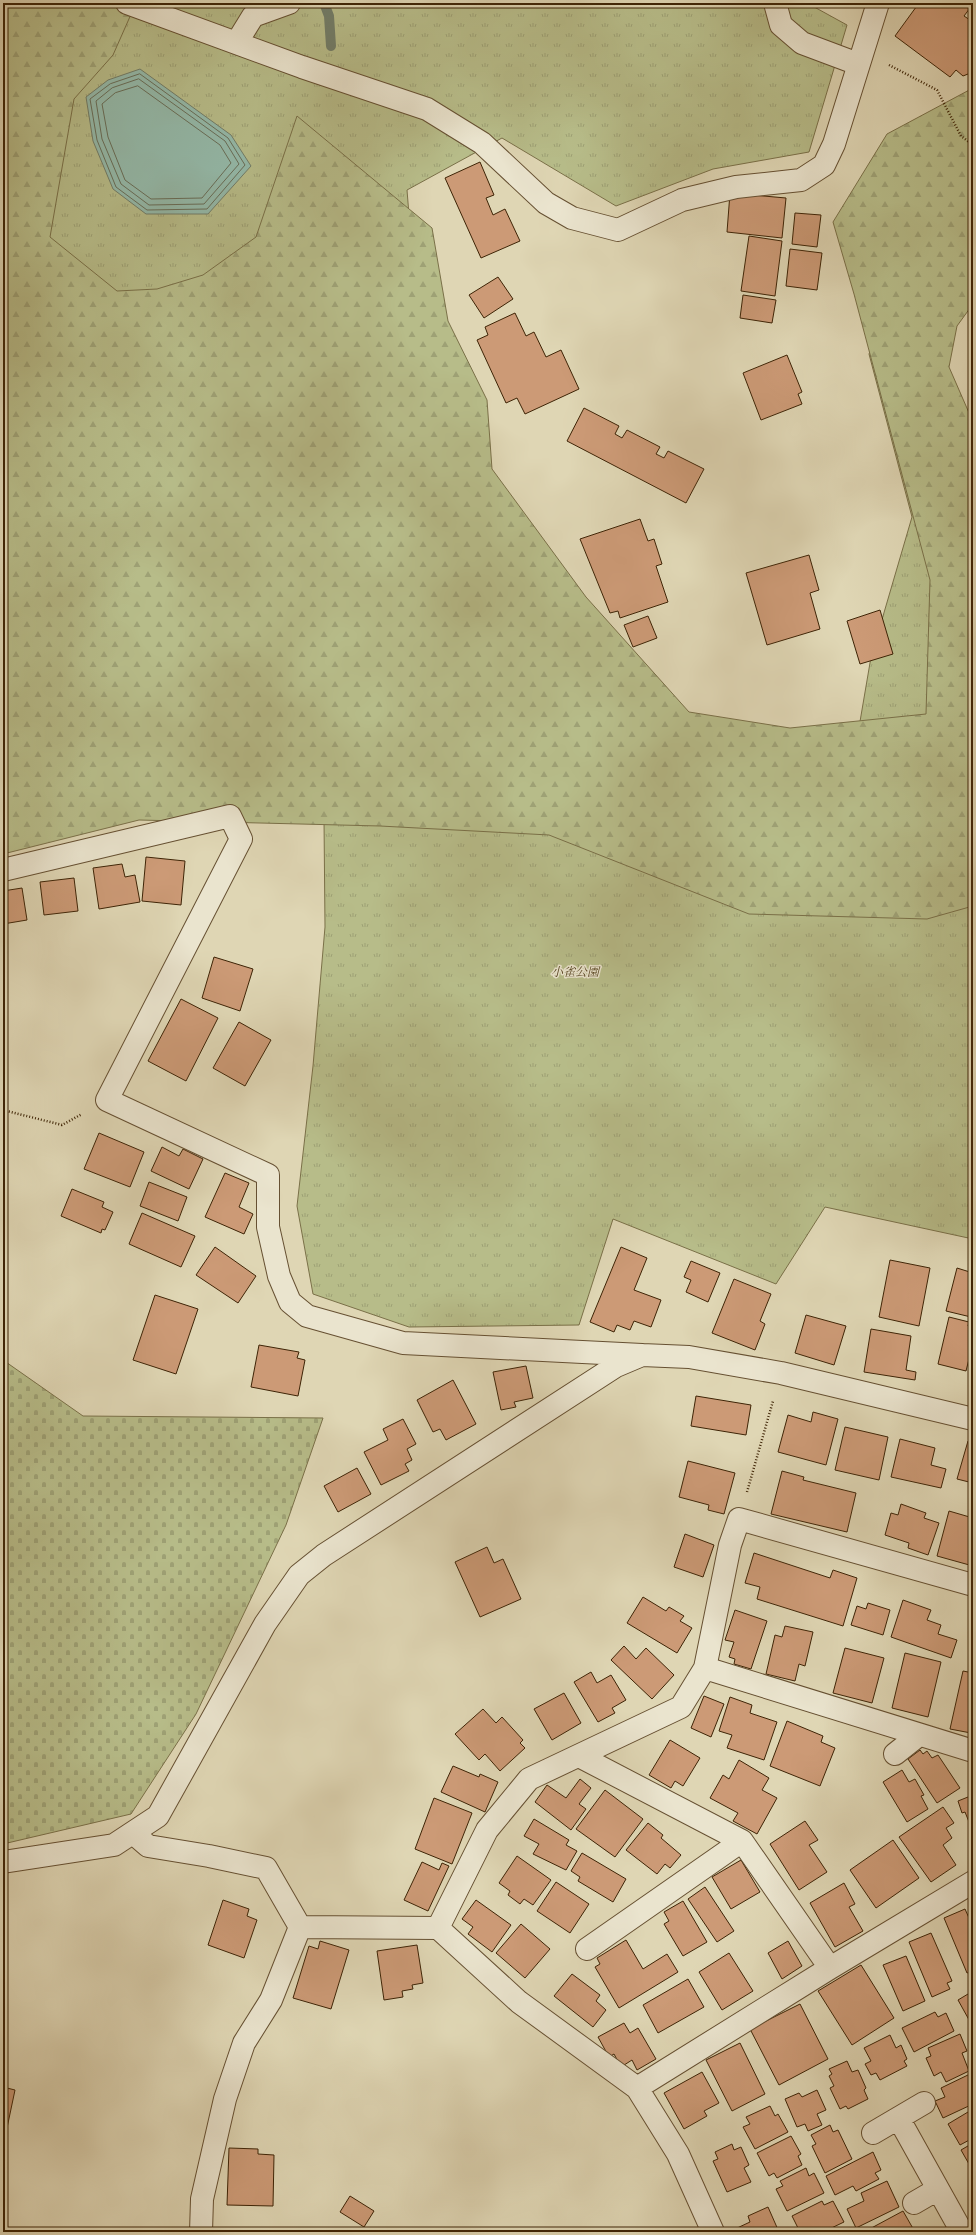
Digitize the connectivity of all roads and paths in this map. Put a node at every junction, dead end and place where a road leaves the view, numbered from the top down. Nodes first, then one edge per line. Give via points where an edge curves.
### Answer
1 (127, 3) edge
2 (289, 3) edge
3 (775, 3) edge
4 (878, 3) edge
5 (237, 42) junction
6 (860, 58) junction
7 (973, 145) edge
8 (3, 870) edge
9 (107, 1100) junction
10 (3, 1110) edge
11 (642, 1355) junction
12 (781, 1373) junction
13 (973, 1419) edge
14 (739, 1519) junction
15 (973, 1585) edge
16 (705, 1668) junction
17 (919, 1734) junction
18 (973, 1751) edge
19 (895, 1754) dead end
20 (580, 1756) junction
21 (133, 1833) junction
22 (742, 1841) junction
23 (3, 1862) edge
24 (973, 1882) edge
25 (300, 1927) junction
26 (438, 1928) junction
27 (587, 1949) dead end
28 (830, 1968) junction
29 (637, 2088) junction
30 (924, 2103) dead end
31 (899, 2119) junction
32 (873, 2133) dead end
33 (938, 2189) junction
34 (914, 2203) dead end
35 (201, 2232) edge
36 (713, 2232) edge
37 (962, 2232) edge

1 - 5 street
2 - 5 street via 253,16
3 - 6 street via 781,25 802,43
4 - 6 street
5 - 6 street via 427,109 482,143 546,203 572,218 618,230 682,200 736,187 801,180 824,165 834,144
6 - 7 path via 937,90 961,136
8 - 9 street via 230,816 241,839
9 - 10 path via 62,1125
9 - 11 street via 268,1174 268,1227 279,1276 290,1302 307,1316 403,1343
11 - 12 street via 689,1357
11 - 21 street via 616,1366 324,1555 299,1575 265,1624 158,1816
12 - 13 street
12 - 14 path
14 - 15 street
14 - 16 street via 730,1545
16 - 17 street
16 - 20 street via 681,1707
17 - 18 street
17 - 19 street
20 - 22 street
20 - 26 street via 529,1779 487,1830
21 - 23 street via 114,1845
21 - 25 street via 148,1846 266,1868
22 - 27 street
22 - 28 street
24 - 28 street
25 - 26 street
25 - 35 street via 271,2000 244,2043 225,2099 202,2199
26 - 29 street via 519,2002
28 - 29 street
29 - 36 street via 678,2154
30 - 31 street
31 - 32 street
31 - 33 street
33 - 34 street
33 - 37 street

